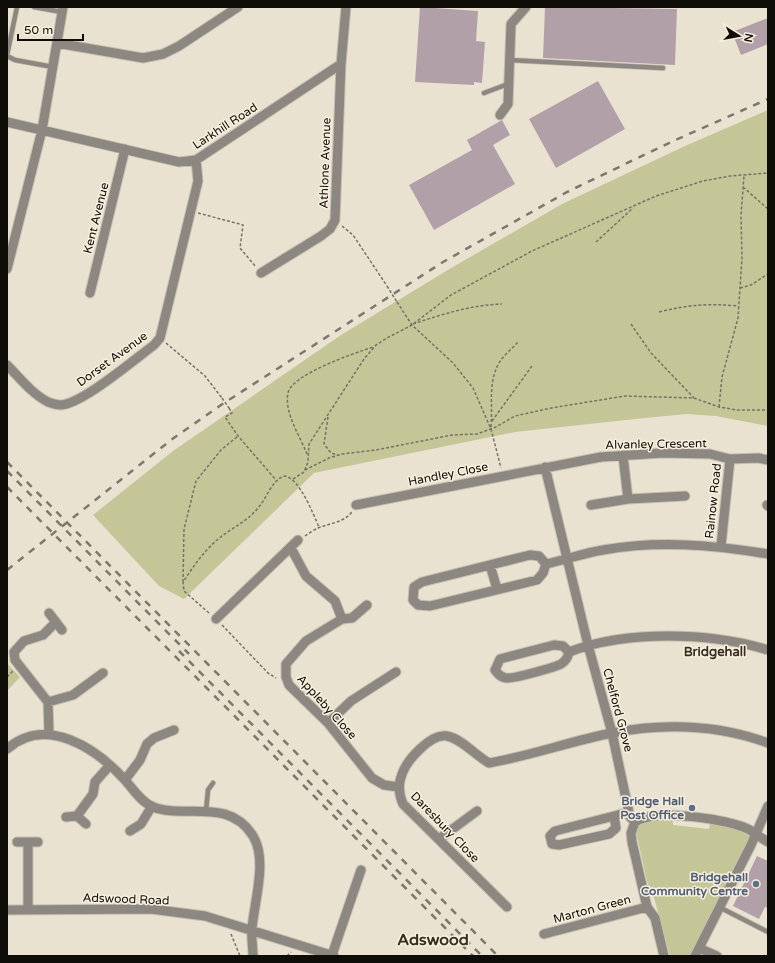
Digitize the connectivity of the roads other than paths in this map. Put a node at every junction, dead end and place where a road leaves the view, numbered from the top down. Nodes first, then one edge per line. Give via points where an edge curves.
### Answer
1 (17, 7) edge
2 (34, 7) edge
3 (238, 7) edge
4 (346, 7) edge
5 (526, 7) edge
6 (62, 10) edge
7 (57, 43) junction
8 (7, 55) edge
9 (509, 60) junction
10 (341, 64) junction
11 (53, 67) junction
12 (663, 68) dead end
13 (508, 84) junction
14 (484, 93) dead end
15 (500, 115) dead end
16 (7, 122) edge
17 (42, 130) junction
18 (125, 149) junction
19 (196, 160) junction
20 (7, 270) edge
21 (261, 273) road end
22 (90, 293) dead end
23 (7, 365) edge
24 (623, 456) junction
25 (730, 459) junction
26 (768, 460) edge
27 (545, 467) junction
28 (685, 496) dead end
29 (628, 499) junction
30 (356, 505) road end
31 (591, 505) dead end
32 (298, 540) road end
33 (721, 546) junction
34 (290, 548) junction
35 (768, 554) edge
36 (567, 560) junction
37 (546, 564) junction
38 (490, 565) junction
39 (497, 589) junction
40 (367, 605) dead end
41 (48, 613) dead end
42 (216, 619) road end
43 (342, 619) junction
44 (56, 622) junction
45 (62, 630) dead end
46 (588, 645) junction
47 (768, 650) edge
48 (7, 652) edge
49 (569, 652) junction
50 (15, 660) junction
51 (396, 672) dead end
52 (103, 673) dead end
53 (48, 702) junction
54 (328, 723) junction
55 (174, 730) dead end
56 (49, 733) junction
57 (612, 733) junction
58 (768, 743) edge
59 (7, 749) edge
60 (110, 765) junction
61 (125, 780) junction
62 (213, 783) dead end
63 (399, 787) junction
64 (152, 806) junction
65 (768, 806) edge
66 (206, 811) junction
67 (477, 811) dead end
68 (629, 812) junction
69 (77, 816) junction
70 (614, 816) junction
71 (66, 817) dead end
72 (635, 822) junction
73 (86, 824) dead end
74 (130, 832) dead end
75 (754, 835) junction
76 (439, 840) junction
77 (17, 842) dead end
78 (28, 842) junction
79 (38, 842) dead end
80 (768, 842) edge
81 (361, 870) dead end
82 (507, 907) dead end
83 (647, 907) junction
84 (719, 908) junction
85 (7, 910) edge
86 (28, 910) junction
87 (252, 931) junction
88 (768, 932) edge
89 (544, 934) dead end
90 (697, 952) edge
91 (253, 956) edge
92 (333, 956) edge
93 (664, 956) edge
94 (717, 956) edge

1 - 8 lane
2 - 6 lane
3 - 7 street via 179,46 163,54 143,58
4 - 10 street
5 - 9 street via 511,24
6 - 7 street
7 - 11 street
8 - 11 lane via 15,60
9 - 12 lane
9 - 13 street
10 - 19 street, Larkhill Road
10 - 21 street, Athlone Avenue via 335,220 330,229 321,236
11 - 17 street
13 - 14 lane
13 - 15 street via 508,104
16 - 17 street, Larkhill Road
17 - 18 street, Larkhill Road
17 - 20 street
18 - 19 street, Larkhill Road via 179,162
18 - 22 street, Kent Avenue
19 - 23 street, Dorset Avenue via 198,181 160,338 154,345 95,388 74,401 59,405 48,402 35,393
24 - 25 street, Alvanley Crescent via 710,454
24 - 27 street, Alvanley Crescent via 601,457
24 - 29 street
25 - 26 street, Alvanley Crescent
25 - 33 street, Rainow Road
27 - 30 street, Handley Close
27 - 36 street, Chelford Grove
28 - 29 street
29 - 31 street
32 - 34 street
33 - 35 street
33 - 36 street via 642,546 602,550
34 - 42 street
34 - 43 street via 306,576 334,601
36 - 37 street
36 - 46 street, Chelford Grove
37 - 38 street via 539,556 530,555
37 - 39 street via 537,580
38 - 39 street
38 - 39 street via 422,582 414,587 413,600 418,605 430,606
40 - 43 street, Appleby Close via 352,618
41 - 44 street
43 - 54 street, Appleby Close via 306,641 286,664 287,681
44 - 45 street
44 - 50 street via 43,635 32,637 20,644 14,652
46 - 47 street via 677,636 713,638
46 - 49 street
46 - 57 street, Chelford Grove
48 - 50 street
49 - 49 street via 564,646 554,645 500,659 495,670 500,676 507,678 521,675 560,665 568,658
50 - 53 street
51 - 54 street via 351,701
52 - 53 street via 73,695
53 - 56 street
54 - 63 street, Appleby Close via 372,778 384,785
55 - 61 street via 154,738 147,744 140,760
56 - 59 street via 24,738
56 - 60 street via 76,743 100,756
57 - 58 street, Daresbury Close via 675,726 733,733
57 - 63 street, Daresbury Close via 489,763 456,740 439,736 419,749 408,763
57 - 68 street, Chelford Grove
60 - 61 street
60 - 69 street via 95,782 93,794
61 - 64 street via 138,796
62 - 66 lane via 208,790
63 - 76 street, Daresbury Close via 403,804
64 - 66 street via 179,812
64 - 74 street via 141,824
65 - 75 street
66 - 87 street via 213,811 237,821 253,837 258,850 260,868
67 - 76 street
68 - 70 street
68 - 72 street, Chelford Grove
69 - 71 street
69 - 73 street
70 - 70 street via 555,831 550,840 552,844 559,845 608,834 616,828
72 - 75 street via 647,817 692,817 734,825 751,831
72 - 83 street via 631,833 632,842
75 - 80 street
75 - 84 street
76 - 82 street, Daresbury Close
77 - 78 street
78 - 79 street
78 - 86 street
81 - 92 street
83 - 89 street, Marton Green
83 - 93 street via 655,918
84 - 88 lane
84 - 90 street
85 - 86 street, Adswood Road
86 - 87 street, Adswood Road via 151,910 205,916
87 - 91 street
87 - 92 street, Adswood Road
90 - 94 street

